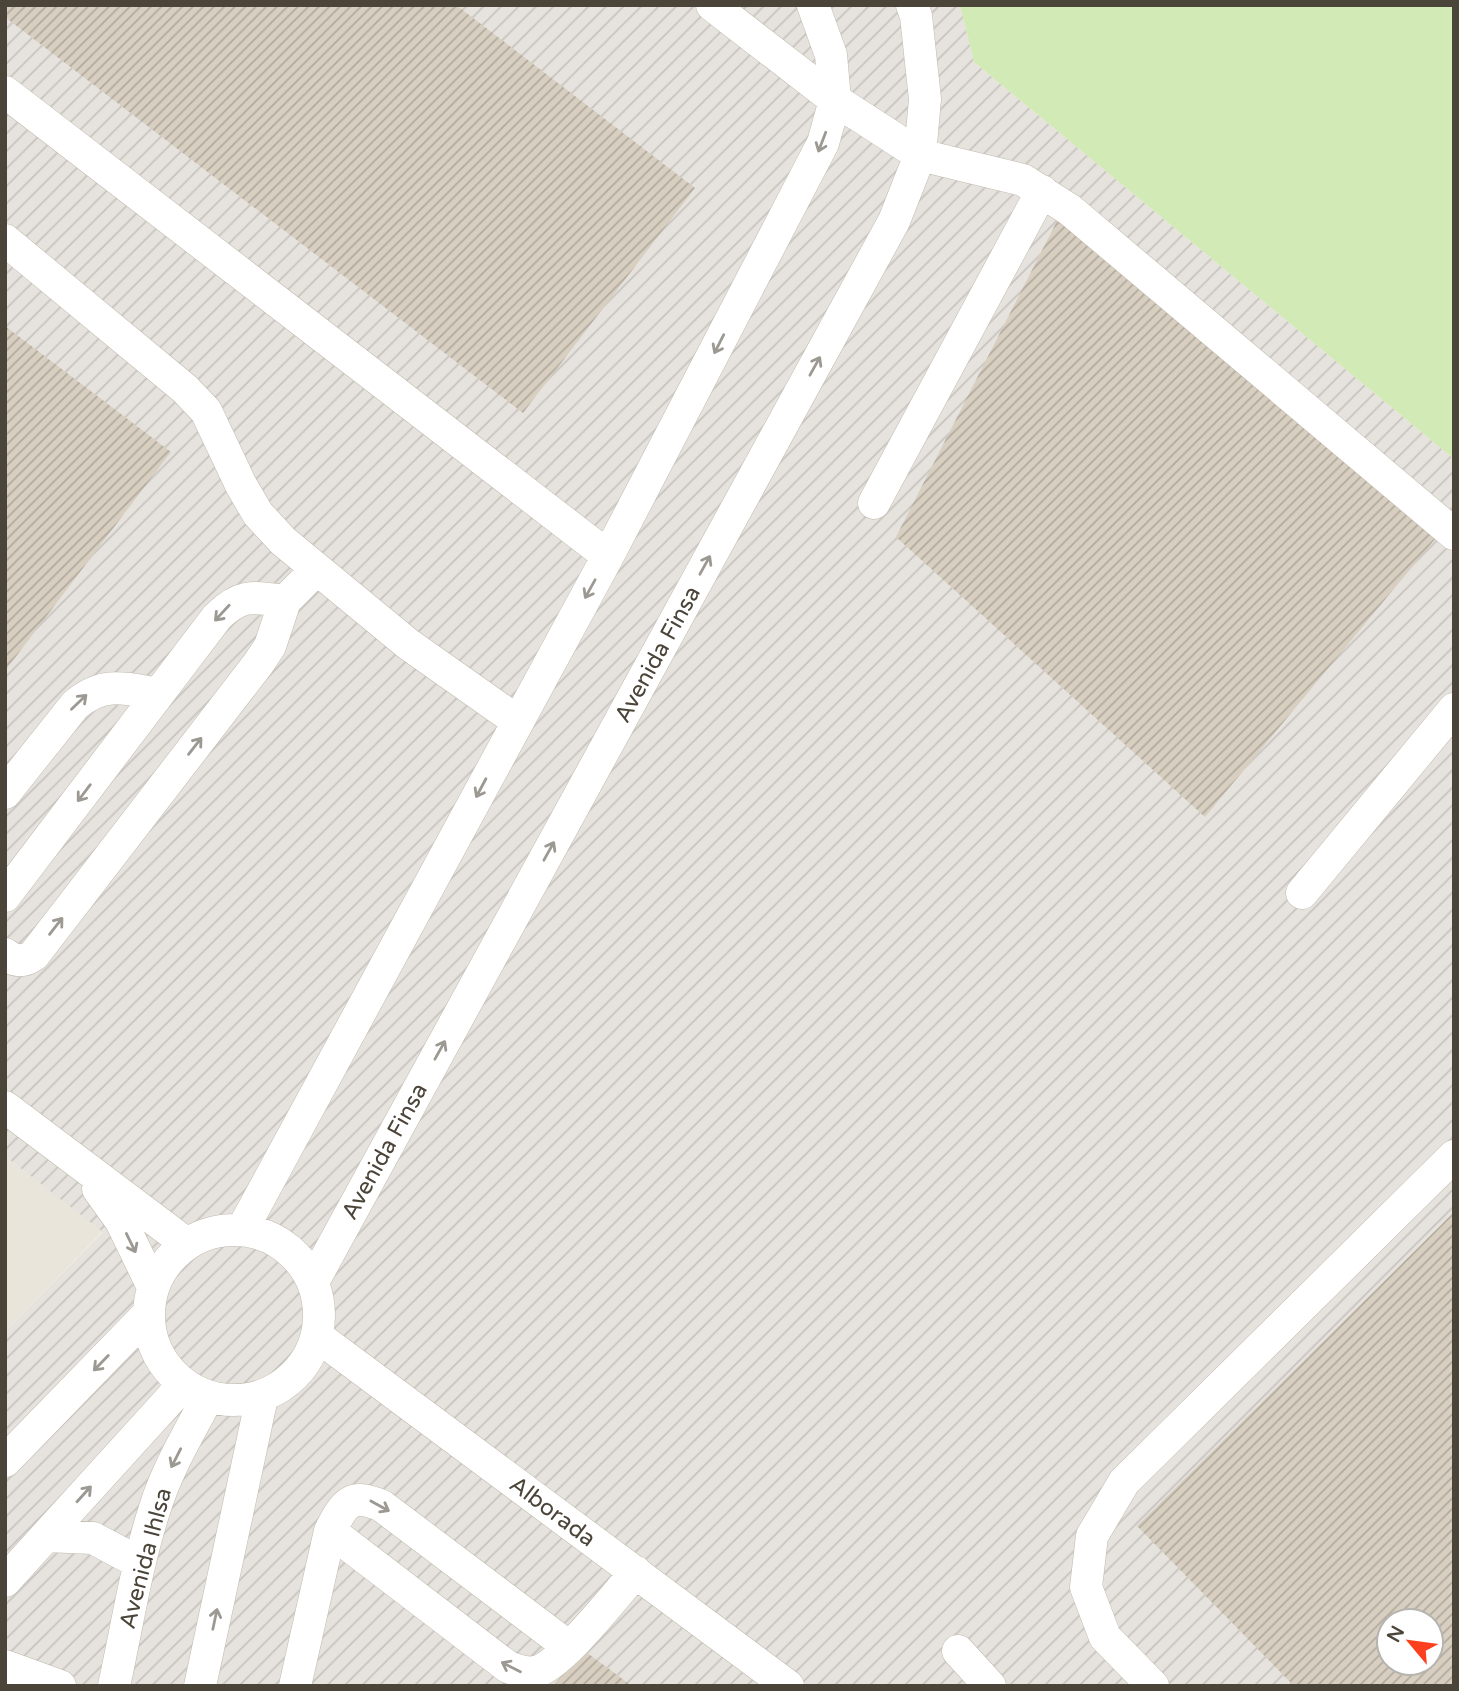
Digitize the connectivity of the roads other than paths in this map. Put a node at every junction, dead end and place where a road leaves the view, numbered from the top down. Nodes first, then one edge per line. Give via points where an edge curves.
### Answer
1 (712, 5) edge
2 (813, 5) edge
3 (912, 5) edge
4 (5, 92) edge
5 (835, 100) junction
6 (920, 155) junction
7 (1042, 191) junction
8 (5, 240) edge
9 (874, 503) dead end
10 (1454, 534) edge
11 (608, 556) junction
12 (317, 569) junction
13 (285, 601) junction
14 (158, 694) junction
15 (1454, 709) edge
16 (517, 721) junction
17 (5, 793) edge
18 (1302, 893) dead end
19 (5, 896) edge
20 (5, 954) edge
21 (5, 1107) edge
22 (1454, 1156) edge
23 (81, 1165) junction
24 (242, 1230) junction
25 (187, 1244) junction
26 (313, 1282) junction
27 (151, 1301) junction
28 (317, 1336) junction
29 (196, 1391) junction
30 (262, 1396) junction
31 (5, 1461) edge
32 (330, 1531) junction
33 (46, 1536) junction
34 (140, 1563) junction
35 (635, 1572) junction
36 (5, 1581) edge
37 (569, 1647) junction
38 (958, 1651) dead end
39 (5, 1666) edge
40 (60, 1686) edge
41 (114, 1686) edge
42 (200, 1686) edge
43 (295, 1686) edge
44 (788, 1686) edge
45 (990, 1686) edge
46 (1153, 1686) edge

1 - 5 street
2 - 5 street via 831,55
3 - 6 street, Avenida Finsa via 925,99
4 - 11 street
5 - 6 street
5 -> 11 street via 823,142
6 - 7 street via 1023,180
26 -> 6 street, Avenida Finsa via 894,221
7 - 9 street
7 - 10 street
8 - 12 street via 186,389 206,411 258,514
11 -> 16 street
12 - 13 street
12 - 16 street via 408,644
13 -> 14 street via 255,597 229,604
20 -> 13 street via 18,961 34,954 258,664 270,646
17 -> 14 street via 89,693 121,688
14 -> 19 street
15 - 18 street
16 -> 24 street
21 - 23 street
22 - 46 street via 1124,1482 1092,1536 1086,1587 1105,1637
23 - 25 street
23 -> 27 street via 121,1221
24 - 25 street via 223,1230
24 - 26 street via 274,1239 299,1259
25 - 27 street via 166,1263
26 - 28 street via 320,1309
27 - 29 street via 152,1341 164,1366
27 -> 31 street
28 - 30 street via 300,1369 287,1383
28 - 35 street, Alborada
29 - 30 street via 235,1401
33 -> 29 street
29 -> 34 street, Avenida Ihlsa
42 -> 30 street
37 -> 32 street via 536,1672 508,1667
32 -> 37 street via 350,1502 366,1499 382,1506
32 - 43 street
33 - 34 street via 93,1538
33 - 36 street
34 - 41 street, Avenida Ihlsa
35 - 37 street
35 - 44 street, Alborada
38 - 45 street
39 - 40 street

